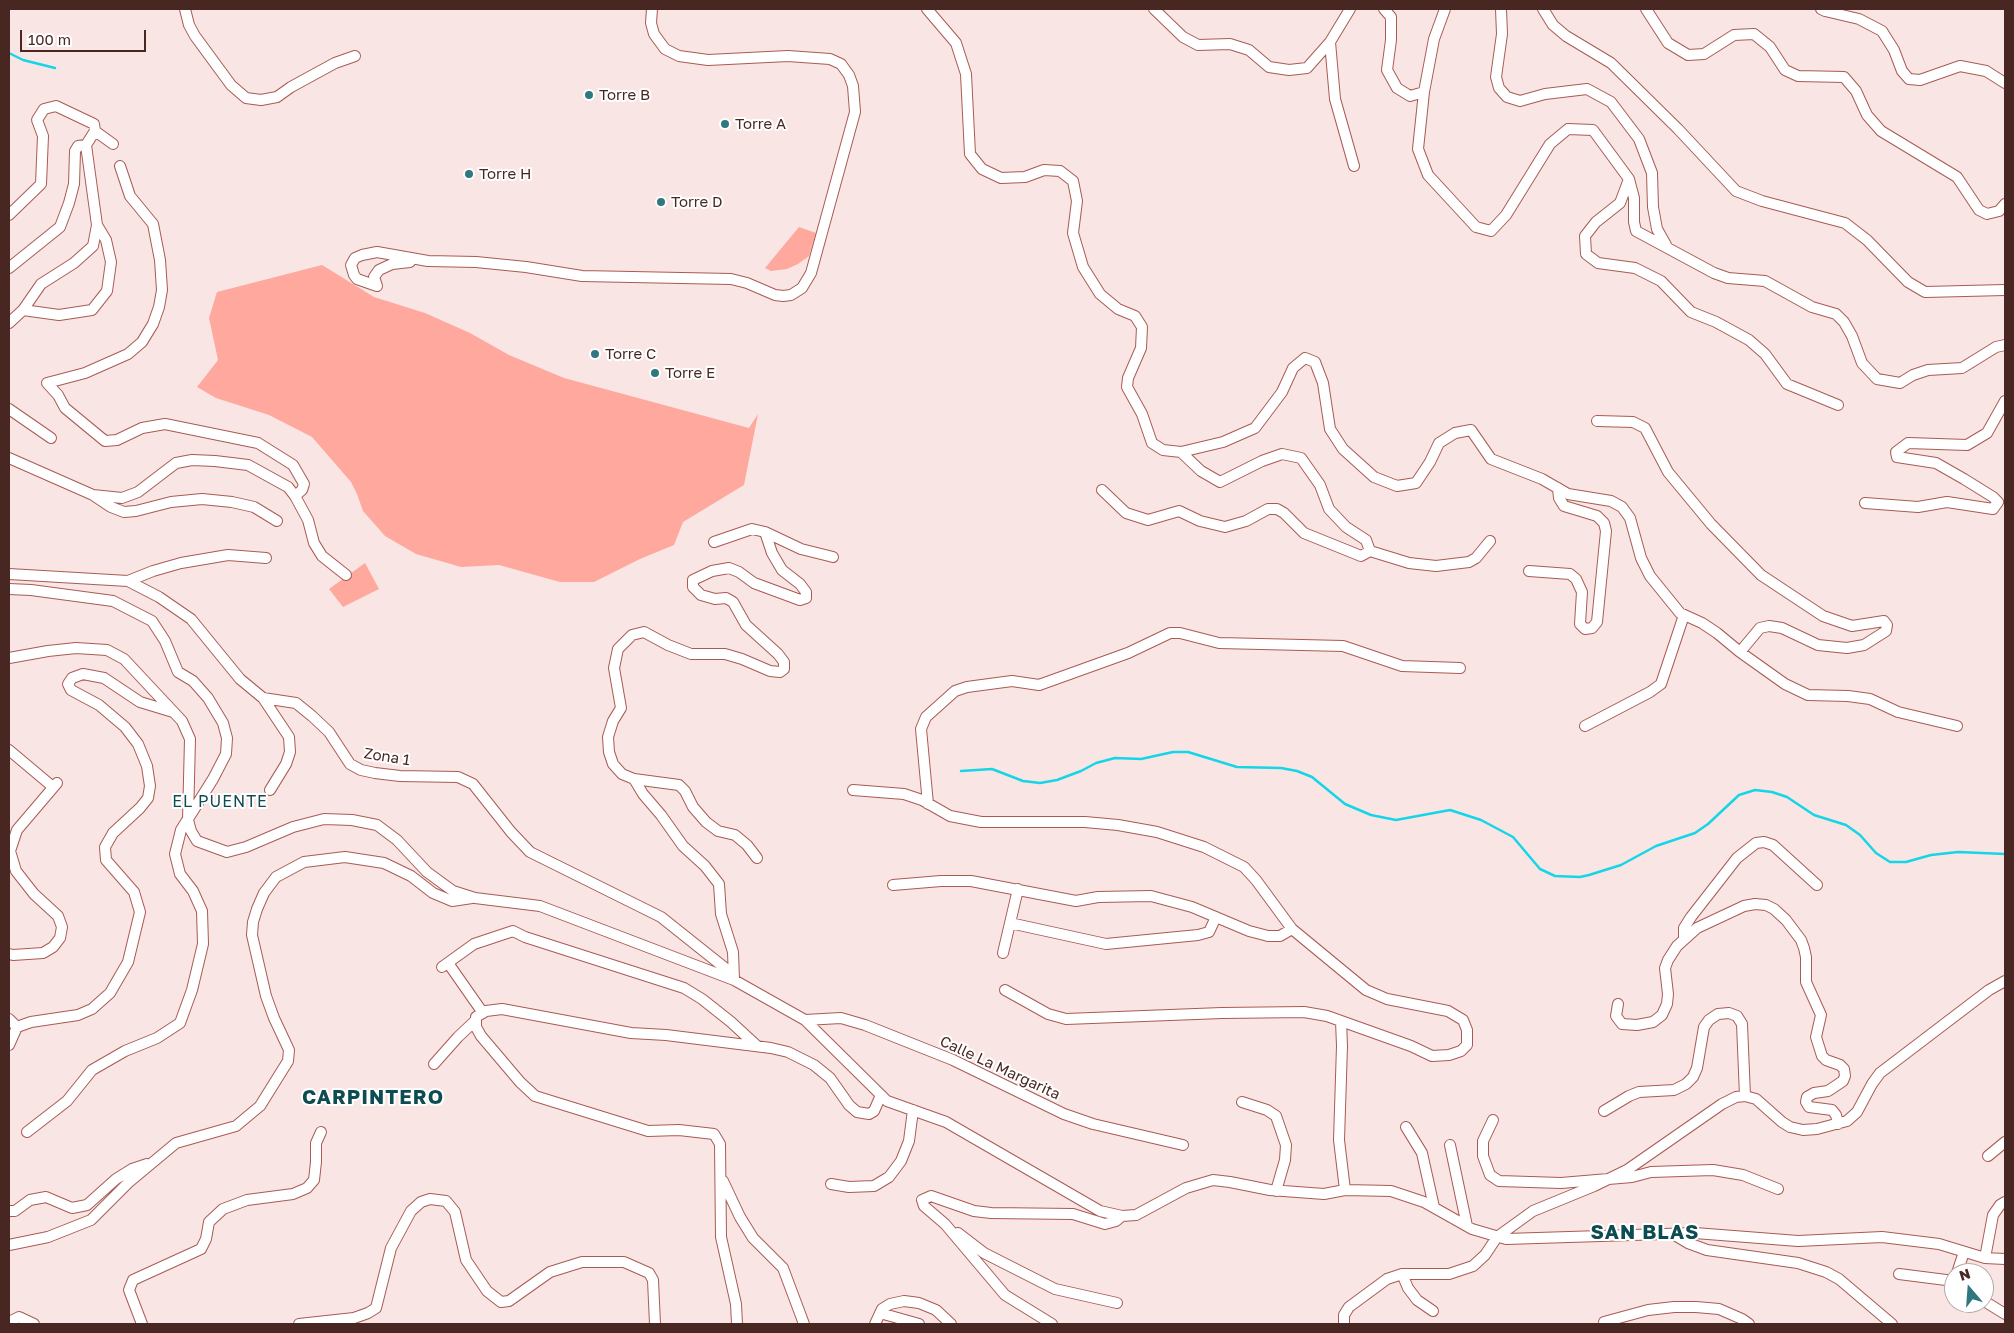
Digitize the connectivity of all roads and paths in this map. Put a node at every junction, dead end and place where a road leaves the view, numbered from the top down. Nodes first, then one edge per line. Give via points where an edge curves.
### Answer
1 (185, 9) edge
2 (652, 9) edge
3 (927, 9) edge
4 (1154, 9) edge
5 (1350, 9) edge
6 (1384, 9) edge
7 (1445, 9) edge
8 (1501, 9) edge
9 (1543, 9) edge
10 (1646, 9) edge
11 (1821, 9) edge
12 (1330, 42) junction
13 (355, 56) dead end
14 (2005, 82) edge
15 (1424, 92) junction
16 (95, 131) junction
17 (113, 144) dead end
18 (86, 145) junction
19 (120, 166) dead end
20 (1354, 166) dead end
21 (1629, 179) junction
22 (2005, 204) edge
23 (9, 214) edge
24 (97, 224) junction
25 (1666, 245) junction
26 (428, 261) junction
27 (9, 268) edge
28 (2005, 290) edge
29 (23, 310) junction
30 (9, 323) edge
31 (2005, 345) edge
32 (2005, 401) edge
33 (1838, 405) dead end
34 (9, 409) edge
35 (1597, 421) dead end
36 (51, 438) dead end
37 (1181, 452) junction
38 (9, 458) edge
39 (1558, 488) junction
40 (1102, 490) dead end
41 (93, 495) junction
42 (295, 496) junction
43 (1865, 503) dead end
44 (277, 520) dead end
45 (765, 532) junction
46 (1490, 541) dead end
47 (714, 542) dead end
48 (1370, 551) junction
49 (833, 557) dead end
50 (266, 558) dead end
51 (1529, 571) dead end
52 (9, 574) edge
53 (346, 575) dead end
54 (128, 581) junction
55 (9, 589) edge
56 (1684, 615) junction
57 (1740, 652) junction
58 (9, 658) edge
59 (1460, 668) dead end
60 (263, 698) junction
61 (174, 712) junction
62 (1585, 726) dead end
63 (1957, 726) dead end
64 (9, 750) edge
65 (634, 779) junction
66 (270, 790) dead end
67 (853, 790) dead end
68 (928, 804) junction
69 (188, 820) junction
70 (757, 858) dead end
71 (893, 885) dead end
72 (1818, 885) dead end
73 (1018, 889) junction
74 (475, 898) junction
75 (1216, 917) junction
76 (1010, 923) junction
77 (1292, 930) junction
78 (1684, 939) junction
79 (1003, 953) dead end
80 (9, 954) edge
81 (734, 980) junction
82 (2005, 981) edge
83 (1005, 990) dead end
84 (1618, 1004) dead end
85 (480, 1016) junction
86 (9, 1019) edge
87 (805, 1020) junction
88 (1340, 1021) junction
89 (17, 1027) junction
90 (9, 1045) edge
91 (756, 1046) junction
92 (434, 1064) dead end
93 (881, 1095) junction
94 (1745, 1096) junction
95 (1242, 1102) dead end
96 (913, 1110) junction
97 (1604, 1110) dead end
98 (1493, 1120) dead end
99 (1838, 1124) junction
100 (1406, 1127) dead end
101 (27, 1132) dead end
102 (321, 1132) dead end
103 (2005, 1142) edge
104 (1183, 1145) dead end
105 (1450, 1146) dead end
106 (1988, 1156) dead end
107 (151, 1163) junction
108 (722, 1178) junction
109 (1610, 1178) junction
110 (831, 1184) dead end
111 (1778, 1189) dead end
112 (1346, 1190) junction
113 (1276, 1191) junction
114 (2005, 1202) edge
115 (1434, 1208) junction
116 (9, 1211) edge
117 (1122, 1216) junction
118 (945, 1224) junction
119 (1467, 1226) junction
120 (1672, 1234) junction
121 (1497, 1237) junction
122 (9, 1245) edge
123 (1964, 1252) junction
124 (1985, 1258) junction
125 (2005, 1258) edge
126 (1960, 1263) edge
127 (1402, 1274) junction
128 (1899, 1274) dead end
129 (1944, 1280) edge
130 (1117, 1303) dead end
131 (1994, 1307) edge
132 (1433, 1311) dead end
133 (880, 1312) junction
134 (2005, 1314) edge
135 (9, 1322) edge
136 (341, 1322) edge
137 (1604, 1322) dead end
138 (34, 1324) edge
139 (142, 1324) edge
140 (299, 1324) edge
141 (655, 1324) edge
142 (736, 1324) edge
143 (804, 1324) edge
144 (875, 1324) edge
145 (918, 1324) edge
146 (951, 1324) edge
147 (1052, 1324) edge
148 (1344, 1324) edge
149 (1749, 1324) edge
150 (1892, 1324) edge

1 - 13 street via 195,36 231,85 246,98 278,97 335,63
2 - 26 street via 654,34 664,49 679,56 708,60 788,56 830,59 841,64 849,75 855,112 811,273 802,288 791,296 775,296 731,279 599,277 506,265
3 - 37 street via 956,43 966,74 970,154 982,170 1001,178 1025,177 1044,170 1060,171 1073,181 1077,201 1073,233 1084,267 1100,294 1118,309 1135,316 1142,327 1141,348 1128,378 1130,395 1142,414 1152,442 1162,450
4 - 12 street via 1183,37 1198,45 1230,44 1249,50 1269,67 1307,68
5 - 12 street
6 - 15 street via 1390,17 1387,70 1397,88 1410,96
7 - 15 street via 1434,39
8 - 25 street via 1502,34 1496,77 1500,88 1507,97 1520,101 1587,89 1611,102 1639,139 1652,173 1656,229
9 - 28 street via 1566,36 1611,63 1736,191 1845,223 1868,240 1908,282 1925,292
10 - 22 street via 1668,43 1688,55 1704,54 1734,35 1754,34 1770,47 1785,70 1798,76 1844,77 1856,91 1867,115 1881,131 1957,177 1979,210 1988,214 1999,211
11 - 14 street via 1859,19 1882,31 1909,79 1920,80 1960,66 1986,71
12 - 20 street via 1336,99
15 - 21 street via 1418,149 1421,158 1428,175 1476,227 1491,231 1506,215 1550,144 1568,129 1593,130
16 - 17 street
16 - 18 street
16 - 23 street via 94,124 56,106 44,109 37,120 43,136 41,184
18 - 24 street
18 - 27 street via 78,146 75,151 74,184 60,227
19 - 42 street via 130,196 153,224 162,290 156,315 142,342 128,354 85,373 47,382 64,408 105,441 165,424 258,443 293,465 304,484
21 - 25 street via 1636,231
21 - 33 street via 1620,203 1596,222 1585,236 1586,254 1598,263 1634,268 1661,282 1691,312 1749,340 1765,354 1787,384
24 - 29 street via 93,246 74,263 41,284
24 - 29 street via 106,240 111,262 107,291 92,310 59,315
25 - 31 street via 1714,273 1728,278 1765,281 1812,308 1836,314 1844,322 1862,363 1877,380 1900,383 1928,370 1962,368
26 - 26 street via 377,252 355,258 351,269 357,279 377,286 374,277 383,267
29 - 30 street
32 - 43 street via 1988,434 1967,445 1908,443 1896,452 1897,458 1936,463 1964,479 1998,502 1993,509 1947,502 1918,507
34 - 36 street
35 - 57 street via 1633,422 1644,428 1668,472 1711,524 1761,575 1823,616 1852,626 1884,621 1887,625 1886,631 1864,645 1847,648 1818,645 1782,628 1769,626 1760,628
37 - 39 street via 1223,442 1255,428 1282,392 1293,368 1305,358 1316,362 1330,429 1343,448 1374,477 1397,486 1416,483 1439,443 1455,433 1471,430 1491,459
37 - 48 street via 1220,482 1282,454 1301,458 1320,485 1329,509 1346,527 1366,540
38 - 41 street
39 - 51 street via 1564,506 1597,516 1604,523 1606,531 1597,622 1592,628 1585,629 1580,624 1582,592 1570,574
39 - 56 street via 1568,494 1611,500 1622,507 1630,518 1641,558 1650,576
40 - 48 street via 1126,513 1148,520 1179,511 1225,528 1268,509 1277,509 1304,532 1361,556
41 - 42 street via 122,498 138,492 176,463 192,460 248,465 288,488
41 - 44 street via 124,512 202,499 254,507
42 - 53 street via 322,556
45 - 47 street via 752,529
45 - 49 street via 801,549
45 - 65 street via 782,570 800,584 806,598 800,600 754,584 730,568 712,570 693,580 693,587 701,595 734,602 746,625 784,662 784,669 770,671 725,654 691,654 644,632 632,634 618,649 614,668 621,708 608,737 613,764 622,774
46 - 48 street via 1469,562 1436,566 1409,563
50 - 54 street via 228,555 153,570
52 - 54 street
54 - 60 street via 191,619 240,678
55 - 69 street via 113,601 152,622 165,641 178,672 193,681 208,698 223,723 227,738 226,754
56 - 57 street via 1702,623
56 - 62 street via 1660,684
57 - 63 street via 1785,684 1808,695 1870,698 1898,712
58 - 61 street via 76,648 107,650 124,660
59 - 68 street via 1402,666 1343,646 1219,643 1170,633 1128,653 1039,684 1012,681 955,691 926,716 922,729
60 - 66 street via 289,737 290,752 286,764
60 - 81 street, Zona 1 via 296,703 329,732 350,764 361,770 400,776 458,777 473,784 530,852 661,917 725,968
61 - 69 street via 190,739
61 - 89 street via 140,702 104,678 83,674 72,678 68,684 71,690 99,705 125,727 138,744 147,766 148,798 113,833 105,847 106,860 134,892 140,912 128,962 110,993 92,1009 78,1015
64 - 80 street via 55,785 18,830 10,851 16,871 34,894 58,916 62,927 54,947 44,953
65 - 70 street via 679,785 706,822 718,831 735,835
65 - 81 street via 683,846 719,884 721,914 733,952
67 - 68 street via 904,794
68 - 77 street via 950,816 981,822 1118,825 1157,832 1204,847 1244,867
69 - 74 street via 197,841 227,852 324,819 377,825 397,840 426,872 453,891
69 - 101 street via 181,830 175,854 180,874 202,911 203,944 180,1023 92,1070 67,1101
71 - 73 street via 971,881
72 - 78 street via 1773,846 1756,843 1737,858 1691,916 1684,928
73 - 75 street via 1076,901 1098,897 1151,896
73 - 76 street
74 - 81 street via 540,906
74 - 107 street via 452,901 384,863 345,857 304,862 276,878 257,909 252,935 266,996 289,1050 288,1061 260,1106 236,1126 176,1143
75 - 76 street via 1209,932 1198,935 1106,944
75 - 77 street via 1268,936 1280,936
76 - 79 street
77 - 88 street via 1366,990 1387,999 1448,1011 1463,1020 1467,1045 1449,1055 1432,1056
78 - 84 street via 1665,968 1668,994 1662,1014 1652,1022 1622,1024 1616,1016
78 - 99 street via 1707,922 1749,905 1766,905 1786,920 1801,940 1806,957 1806,982 1820,1010 1816,1037 1818,1048 1826,1060 1844,1069 1845,1076 1842,1082 1828,1091 1807,1097 1806,1102 1810,1107 1832,1110
81 - 87 street
82 - 99 street via 1880,1073 1857,1112
83 - 88 street via 1048,1014 1066,1019 1304,1012
85 - 91 street via 502,1009 631,1033
85 - 91 street via 445,965 474,944 513,931 684,988 731,1022
85 - 92 street
85 - 108 street via 476,1027 481,1036 535,1096 648,1131 714,1134 720,1144
86 - 89 street
87 - 93 street
87 - 104 street, Calle La Margarita via 841,1018 865,1025 953,1060 1064,1114
88 - 112 street via 1339,1140
89 - 90 street
91 - 93 street via 788,1052 814,1065 830,1078 857,1112 869,1114 874,1111
93 - 96 street via 887,1101
94 - 97 street via 1742,1024 1737,1016 1718,1014 1704,1027 1697,1068 1686,1084 1674,1090 1640,1092
94 - 99 street via 1756,1099 1790,1127 1817,1130
94 - 109 street via 1722,1104 1627,1170
95 - 113 street via 1276,1116 1286,1145
96 - 110 street via 909,1141 901,1161 889,1177 874,1186
96 - 117 street via 946,1122 1100,1211
98 - 109 street via 1484,1140 1483,1156 1490,1175 1498,1181 1561,1183
100 - 115 street via 1422,1153
102 - 139 street via 316,1143 314,1180 307,1188 293,1194 247,1200 223,1210 209,1222 201,1249 133,1280 129,1290
103 - 106 street
105 - 119 street
107 - 116 street via 116,1179 87,1205 72,1208 46,1197 30,1200 15,1211
107 - 122 street via 91,1220 48,1237
108 - 142 street via 721,1236 736,1304
108 - 143 street via 753,1238 783,1268
109 - 111 street via 1651,1172 1713,1170 1743,1175
109 - 121 street via 1533,1211
112 - 113 street via 1324,1194
112 - 115 street via 1391,1191
113 - 117 street via 1212,1180 1186,1188 1136,1214
114 - 124 street via 1993,1215
115 - 119 street
117 - 118 street via 1105,1224 1073,1214 991,1213 974,1211 931,1196 922,1200 924,1206
118 - 130 street via 984,1253 1055,1289
118 - 147 street via 1005,1295
119 - 121 street
120 - 121 street
120 - 123 street via 1798,1241 1882,1237 1940,1244
120 - 150 street via 1706,1250 1798,1263 1826,1272 1839,1279
121 - 127 street via 1485,1255 1462,1271
123 - 124 street
123 - 126 street
124 - 125 street
127 - 132 street via 1417,1300
127 - 148 street via 1387,1279 1349,1307 1344,1315
128 - 129 street
131 - 134 street
133 - 144 street
133 - 145 street
133 - 146 street via 890,1304 904,1301 919,1303 936,1310
135 - 138 street via 19,1317
136 - 140 street
136 - 141 street via 368,1314 376,1308 391,1248 411,1211 421,1202 439,1199 446,1201 455,1212 466,1260 487,1291 501,1302 509,1301 550,1272 582,1262 624,1262 649,1273 653,1280
137 - 149 street via 1648,1310 1696,1307 1719,1309

